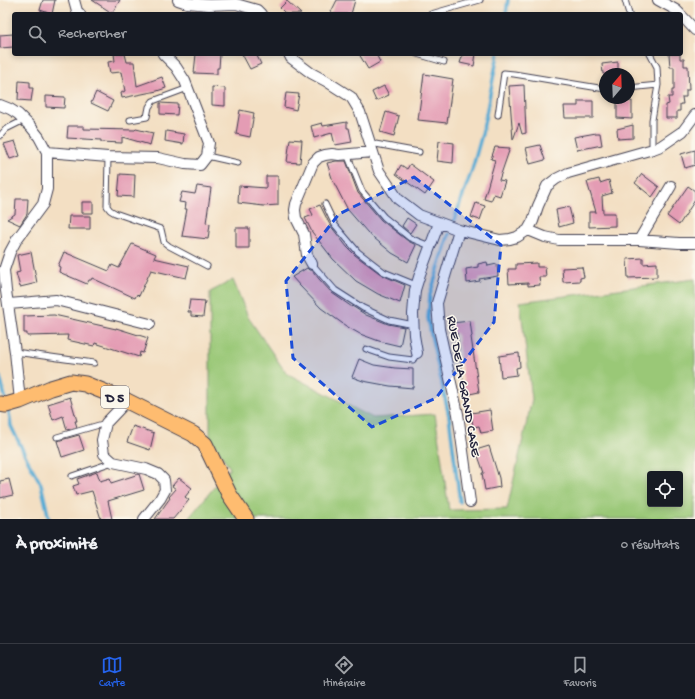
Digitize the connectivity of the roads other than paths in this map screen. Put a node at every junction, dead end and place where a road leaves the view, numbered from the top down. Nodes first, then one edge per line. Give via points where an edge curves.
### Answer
1 (74, 0) edge
2 (178, 0) edge
3 (480, 0) edge
4 (625, 0) edge
5 (658, 0) edge
6 (236, 2) edge
7 (79, 12) edge
8 (259, 12) edge
9 (438, 12) edge
10 (628, 12) edge
11 (678, 12) edge
12 (683, 18) edge
13 (695, 30) edge
14 (165, 56) edge
15 (290, 56) edge
16 (424, 56) edge
17 (651, 56) edge
18 (444, 62) dead end
19 (658, 85) junction
20 (635, 87) edge
21 (188, 88) junction
22 (599, 88) edge
23 (0, 105) edge
24 (498, 115) dead end
25 (695, 115) edge
26 (24, 120) junction
27 (130, 120) dead end
28 (0, 136) edge
29 (371, 148) junction
30 (653, 149) junction
31 (47, 152) junction
32 (419, 152) dead end
33 (347, 154) junction
34 (207, 156) junction
35 (108, 157) junction
36 (238, 163) dead end
37 (670, 186) dead end
38 (325, 204) dead end
39 (439, 223) junction
40 (459, 230) junction
41 (528, 230) junction
42 (639, 240) junction
43 (695, 242) edge
44 (430, 246) junction
45 (312, 264) joint
46 (207, 266) dead end
47 (416, 285) junction
48 (9, 304) junction
49 (150, 324) dead end
50 (414, 325) junction
51 (366, 349) dead end
52 (15, 352) junction
53 (417, 353) joint
54 (94, 364) dead end
55 (20, 401) junction
56 (127, 401) junction
57 (0, 404) edge
58 (106, 423) junction
59 (57, 437) dead end
60 (113, 462) junction
61 (72, 476) dead end
62 (470, 502) dead end
63 (144, 519) edge
64 (246, 519) edge

1 - 7 street
2 - 6 street via 209,5
3 - 9 lane
4 - 10 lane
5 - 11 street
6 - 8 street
12 - 13 street
14 - 21 street via 176,67
15 - 29 street via 311,74 351,97 360,112
16 - 18 lane
17 - 19 lane via 657,67
19 - 20 lane
19 - 30 lane via 652,120
21 - 27 lane via 153,101 147,117
21 - 34 street via 209,143
22 - 24 lane via 504,73
23 - 26 street via 10,108
25 - 30 street via 683,131
26 - 28 lane
26 - 31 street via 39,137
29 - 32 lane
29 - 33 street
29 - 39 street via 379,171 398,199 419,215
30 - 41 street via 568,173 556,179 547,186
31 - 35 street
31 - 48 street via 47,189 43,204 17,239 4,270
33 - 44 lane via 362,191 384,217 410,238
33 - 45 street via 332,154 318,158 296,204 296,218 304,234 307,255
34 - 35 street via 200,165 158,158
34 - 36 lane
35 - 46 lane via 107,206 110,210 161,229 164,242
37 - 42 street
38 - 47 lane via 335,225 358,252 384,272
39 - 40 street
39 - 44 street
40 - 41 street via 500,240 517,237
40 - 62 street, RUE DE LA GRAND CASE via 437,303 439,329 458,414
41 - 42 street via 559,240
42 - 43 street
44 - 47 street
45 - 50 lane via 335,290 363,308 389,320
47 - 50 street
48 - 49 street via 56,300
48 - 52 street
50 - 53 street
51 - 53 lane via 389,357 413,360
52 - 54 lane
52 - 55 street
55 - 56 main road, D 5 via 71,382 85,384
55 - 57 main road, D 5
56 - 58 street
56 - 64 main road, D 5 via 193,434 205,444 229,494
58 - 59 lane
58 - 60 street via 102,440 104,454
60 - 61 lane
60 - 63 street via 146,469 164,480 165,490

